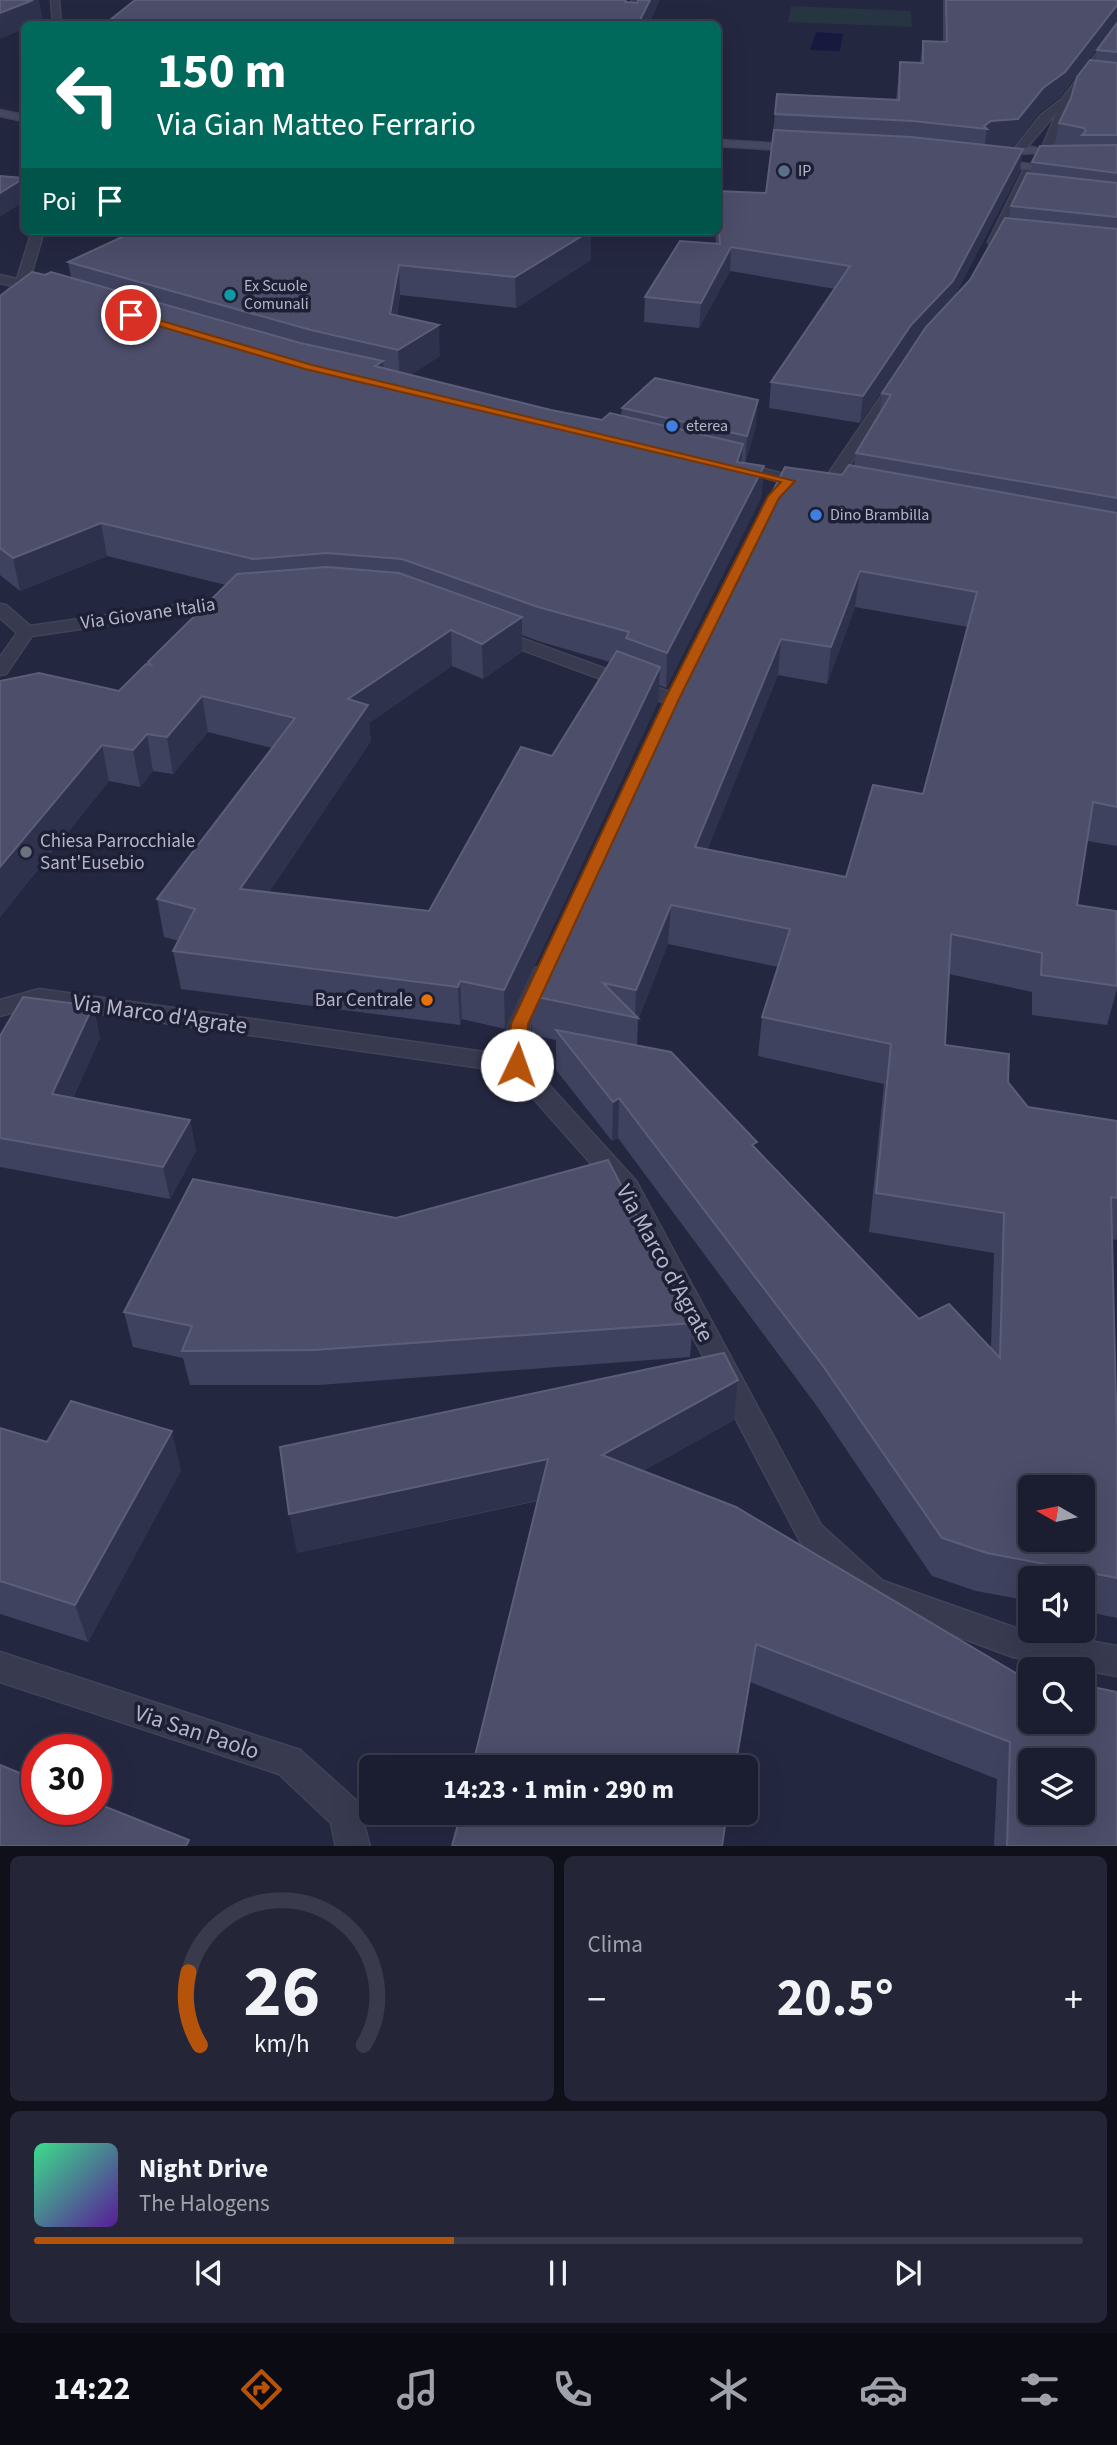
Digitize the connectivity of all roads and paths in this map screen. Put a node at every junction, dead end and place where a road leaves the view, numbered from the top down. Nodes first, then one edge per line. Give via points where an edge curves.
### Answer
1 (55, 0) edge
2 (636, 0) edge
3 (57, 21) edge
4 (632, 21) edge
5 (1117, 30) edge
6 (1081, 79) junction
7 (1093, 80) edge
8 (1065, 101) junction
9 (0, 113) edge
10 (21, 116) edge
11 (721, 144) edge
12 (809, 148) edge
13 (1014, 151) junction
14 (1048, 153) junction
15 (1117, 160) edge
16 (1014, 165) junction
17 (1049, 166) junction
18 (1030, 167) junction
19 (1117, 167) edge
20 (37, 235) edge
21 (998, 244) edge
22 (0, 279) edge
23 (22, 284) junction
24 (55, 292) edge
25 (0, 303) edge
26 (901, 377) edge
27 (722, 463) edge
28 (789, 481) junction
29 (774, 496) edge
30 (253, 600) edge
31 (0, 609) edge
32 (483, 629) edge
33 (26, 632) junction
34 (0, 670) edge
35 (672, 699) edge
36 (549, 961) edge
37 (0, 1008) edge
38 (517, 1065) junction
39 (1117, 1661) edge
40 (0, 1667) edge
41 (353, 1846) edge

1 - 3 street
2 - 4 street
5 - 6 street
6 - 7 street
6 - 8 street
8 - 13 street
8 - 14 street
9 - 10 street
11 - 12 street
13 - 14 street
13 - 16 street via 1003,158
13 - 16 street via 978,157
14 - 15 street
14 - 17 street via 1058,161
16 - 18 street
17 - 18 street
17 - 19 street
18 - 21 street via 1023,195
20 - 23 street
22 - 23 street
23 - 24 street
23 - 25 street
26 - 28 street via 833,490
27 - 28 street
28 - 29 street
30 - 33 street, Via Giovane Italia
31 - 33 street
32 - 35 street
33 - 34 street
36 - 38 street via 519,1024
37 - 38 street, Via Marco d'Agrate via 39,997
38 - 39 street, Via Marco d'Agrate via 627,1188 811,1534 873,1591 1013,1642
40 - 41 street, Via San Paolo via 289,1762 346,1814

